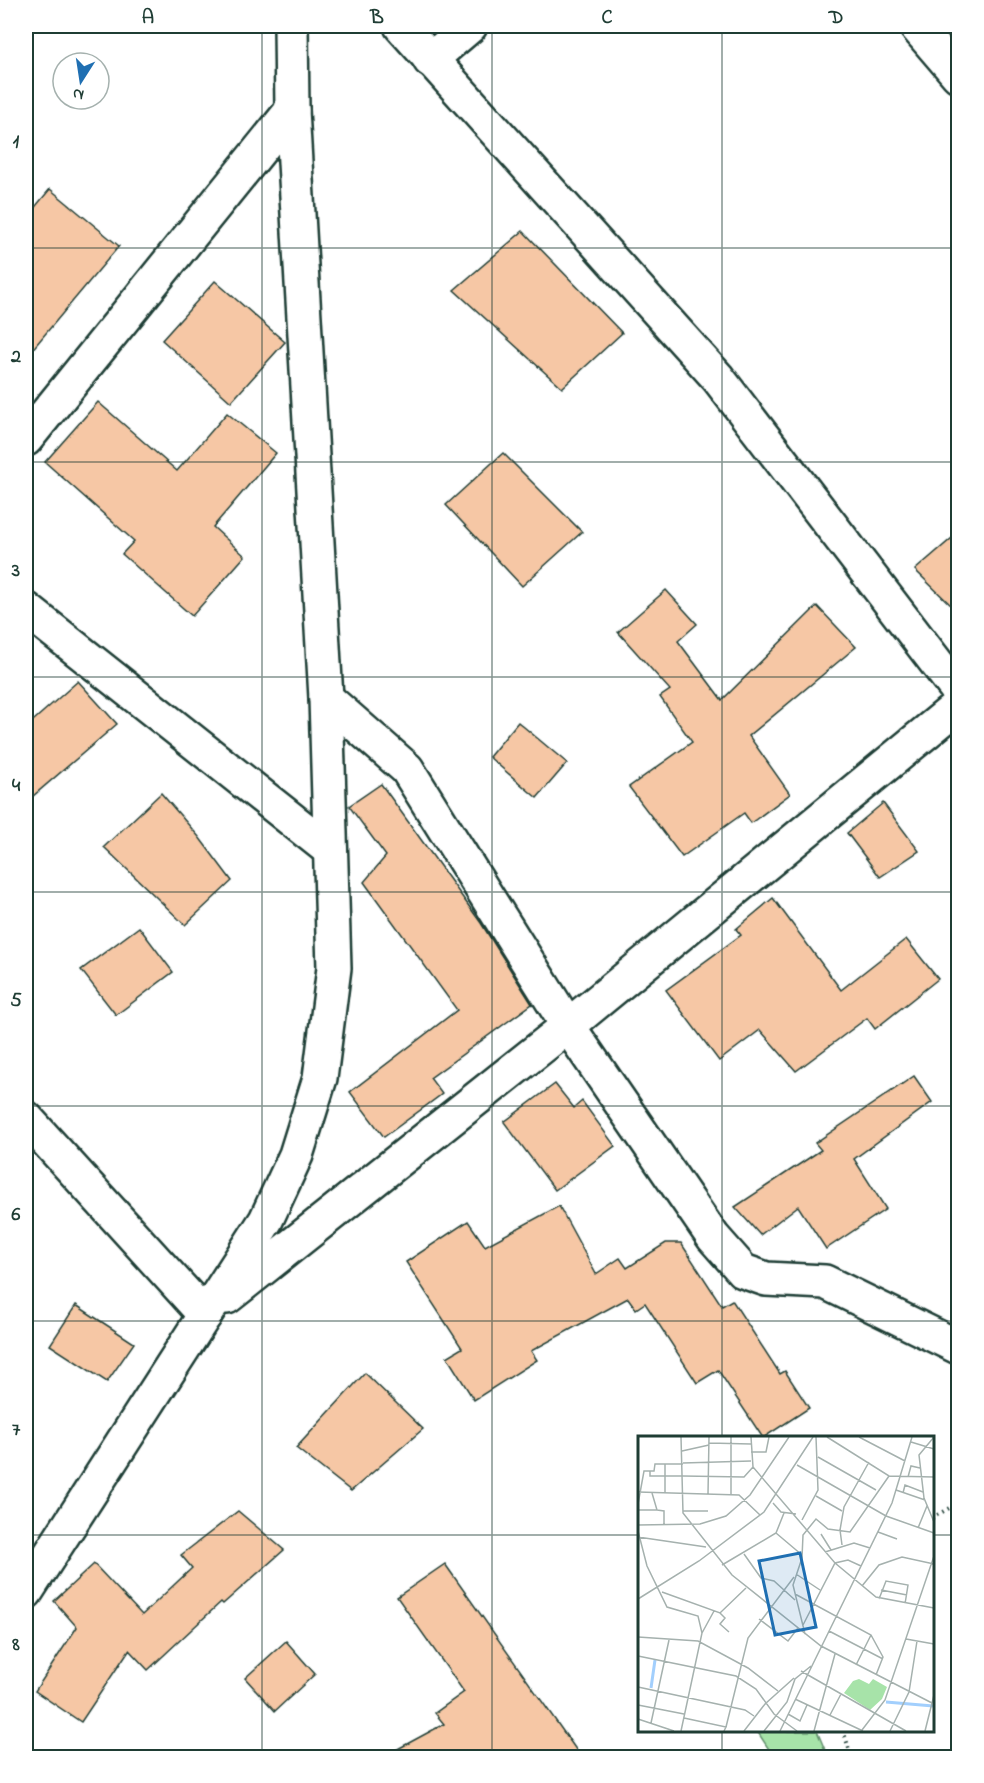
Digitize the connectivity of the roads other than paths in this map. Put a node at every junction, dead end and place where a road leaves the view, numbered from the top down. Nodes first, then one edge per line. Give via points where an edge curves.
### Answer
1 (291, 26) edge
2 (400, 26) edge
3 (470, 26) edge
4 (916, 26) edge
5 (430, 60) junction
6 (958, 75) edge
7 (291, 110) junction
8 (26, 439) edge
9 (26, 609) edge
10 (958, 692) edge
11 (326, 698) junction
12 (958, 706) edge
13 (330, 850) junction
14 (568, 1026) junction
15 (26, 1118) edge
16 (205, 1315) junction
17 (958, 1347) edge
18 (26, 1592) edge

1 - 7 street
2 - 5 street
3 - 5 street
4 - 6 street
5 - 10 street via 718,378
7 - 8 street
7 - 11 street
9 - 13 street
11 - 13 street
11 - 14 street via 407,769
12 - 14 street
13 - 16 street via 334,968 320,1078 296,1155 266,1220
14 - 16 street
14 - 17 street via 713,1237 743,1271 766,1279 825,1282
15 - 16 street
16 - 18 street

